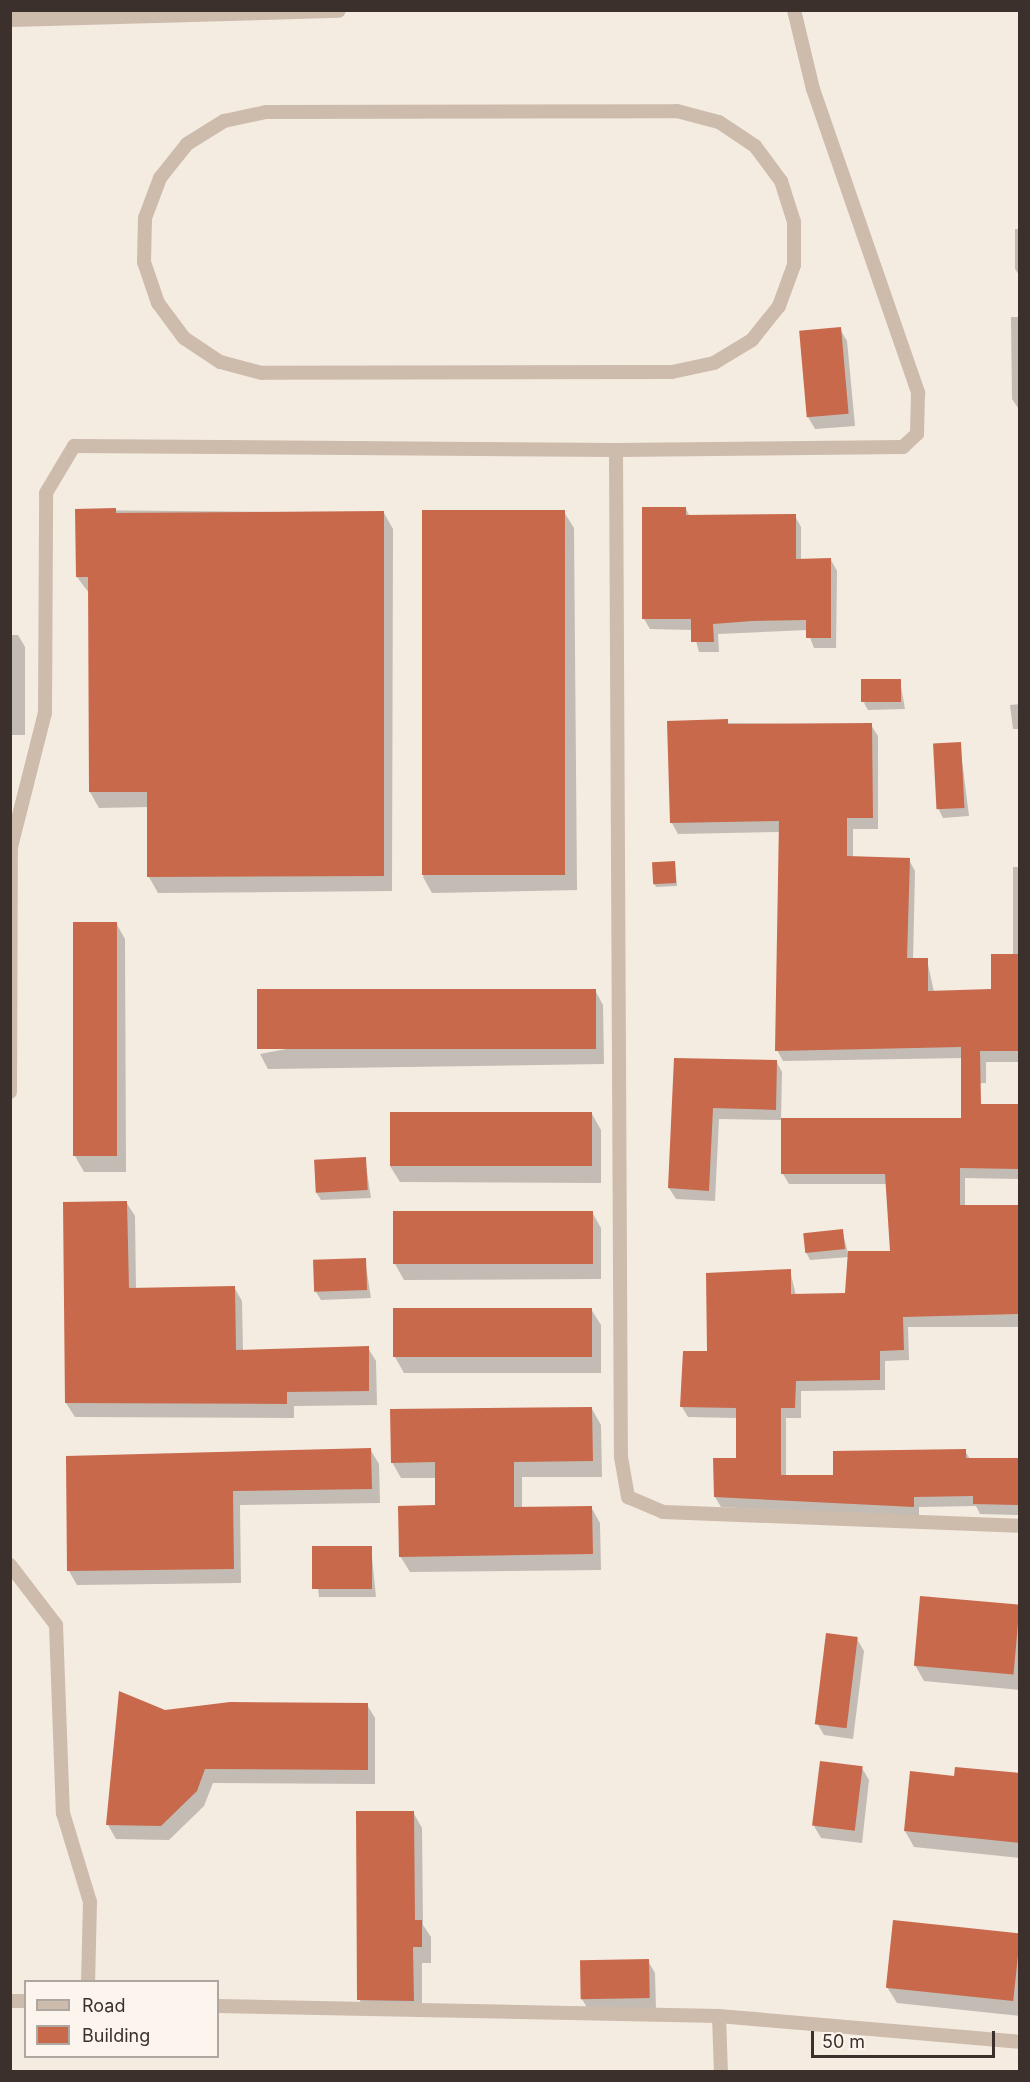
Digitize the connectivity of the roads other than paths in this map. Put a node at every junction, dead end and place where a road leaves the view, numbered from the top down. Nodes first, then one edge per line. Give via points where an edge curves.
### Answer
1 (338, 10) edge
2 (794, 10) edge
3 (10, 19) edge
4 (262, 373) joint
5 (616, 450) junction
6 (10, 1092) edge
7 (1020, 1526) edge
8 (10, 1565) edge
9 (88, 1980) edge
10 (219, 2006) edge
11 (719, 2016) junction
12 (1020, 2042) edge
13 (721, 2072) edge

1 - 3 street
2 - 5 lane via 813,89 918,393 917,434 903,447
4 - 4 lane via 220,362 184,338 158,303 144,262 145,218 160,178 187,144 224,121 266,112 677,111 719,122 754,146 781,181 794,222 794,265 779,306 752,340 714,363 672,372
5 - 6 lane via 74,446 46,493 45,713 11,846
5 - 7 lane via 621,1457 628,1497 663,1512
8 - 9 lane via 56,1625 63,1813 90,1902
10 - 11 lane
11 - 12 lane
11 - 13 lane

